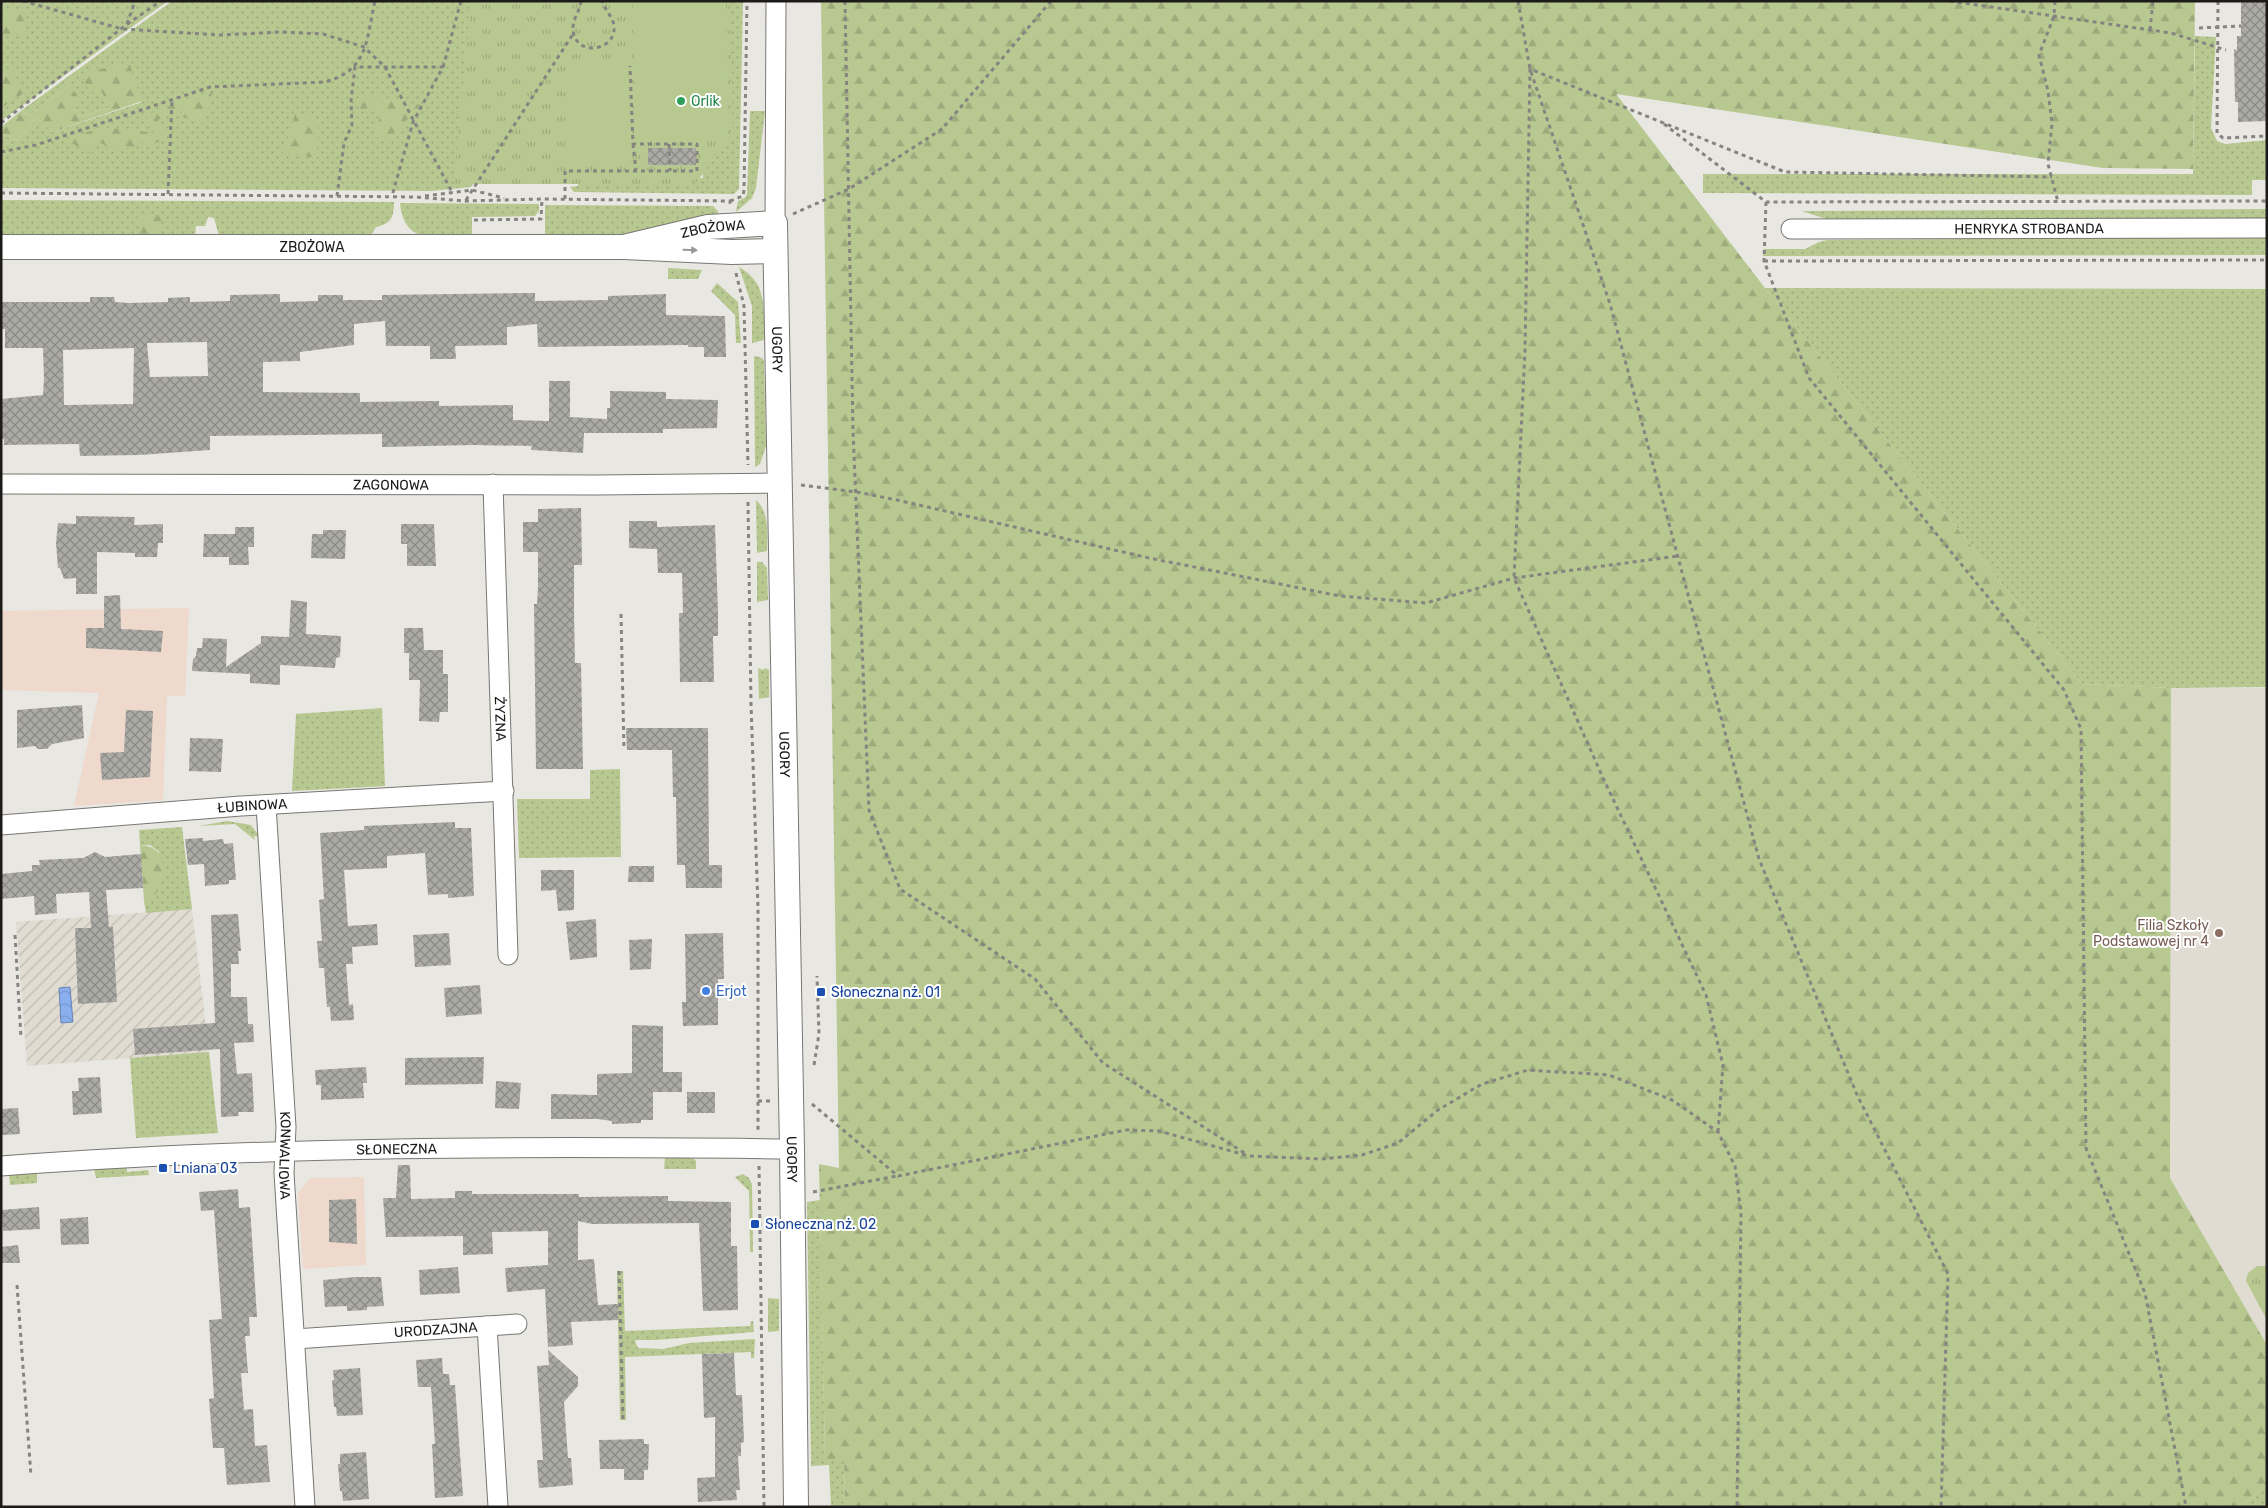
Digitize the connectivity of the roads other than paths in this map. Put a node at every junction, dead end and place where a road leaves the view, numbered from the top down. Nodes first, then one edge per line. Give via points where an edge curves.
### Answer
1 (776, 1) edge
2 (775, 223) junction
3 (2267, 228) edge
4 (1791, 229) dead end
5 (1, 247) edge
6 (624, 247) junction
7 (775, 251) junction
8 (781, 483) junction
9 (1, 484) edge
10 (493, 484) junction
11 (504, 791) junction
12 (266, 805) junction
13 (1, 825) edge
14 (508, 955) dead end
15 (286, 1150) junction
16 (792, 1150) junction
17 (1, 1166) edge
18 (517, 1324) dead end
19 (487, 1326) junction
20 (295, 1339) junction
21 (306, 1507) edge
22 (498, 1507) edge
23 (796, 1507) edge

1 - 2 street, UGORY
2 - 6 street, ZBOŻOWA via 731,212 708,227
2 - 7 street, UGORY
3 - 4 street, HENRYKA STROBANDA
5 - 6 street, ZBOŻOWA
6 -> 7 street, ZBOŻOWA
7 - 8 street, UGORY
8 - 10 street, ZAGONOWA
8 - 16 street, UGORY
9 - 10 street, ZAGONOWA
10 - 11 street, ŻYZNA
11 - 12 street, ŁUBINOWA
11 - 14 street, ŻYZNA
12 - 13 street, ŁUBINOWA
12 - 15 street, KONWALIOWA
15 - 16 street, SŁONECZNA
15 - 17 street, SŁONECZNA
15 - 20 street, KONWALIOWA via 284,1173
16 - 23 street, UGORY
18 - 19 street
19 - 20 street, URODZAJNA
19 - 22 street, URODZAJNA
20 - 21 street, KONWALIOWA

